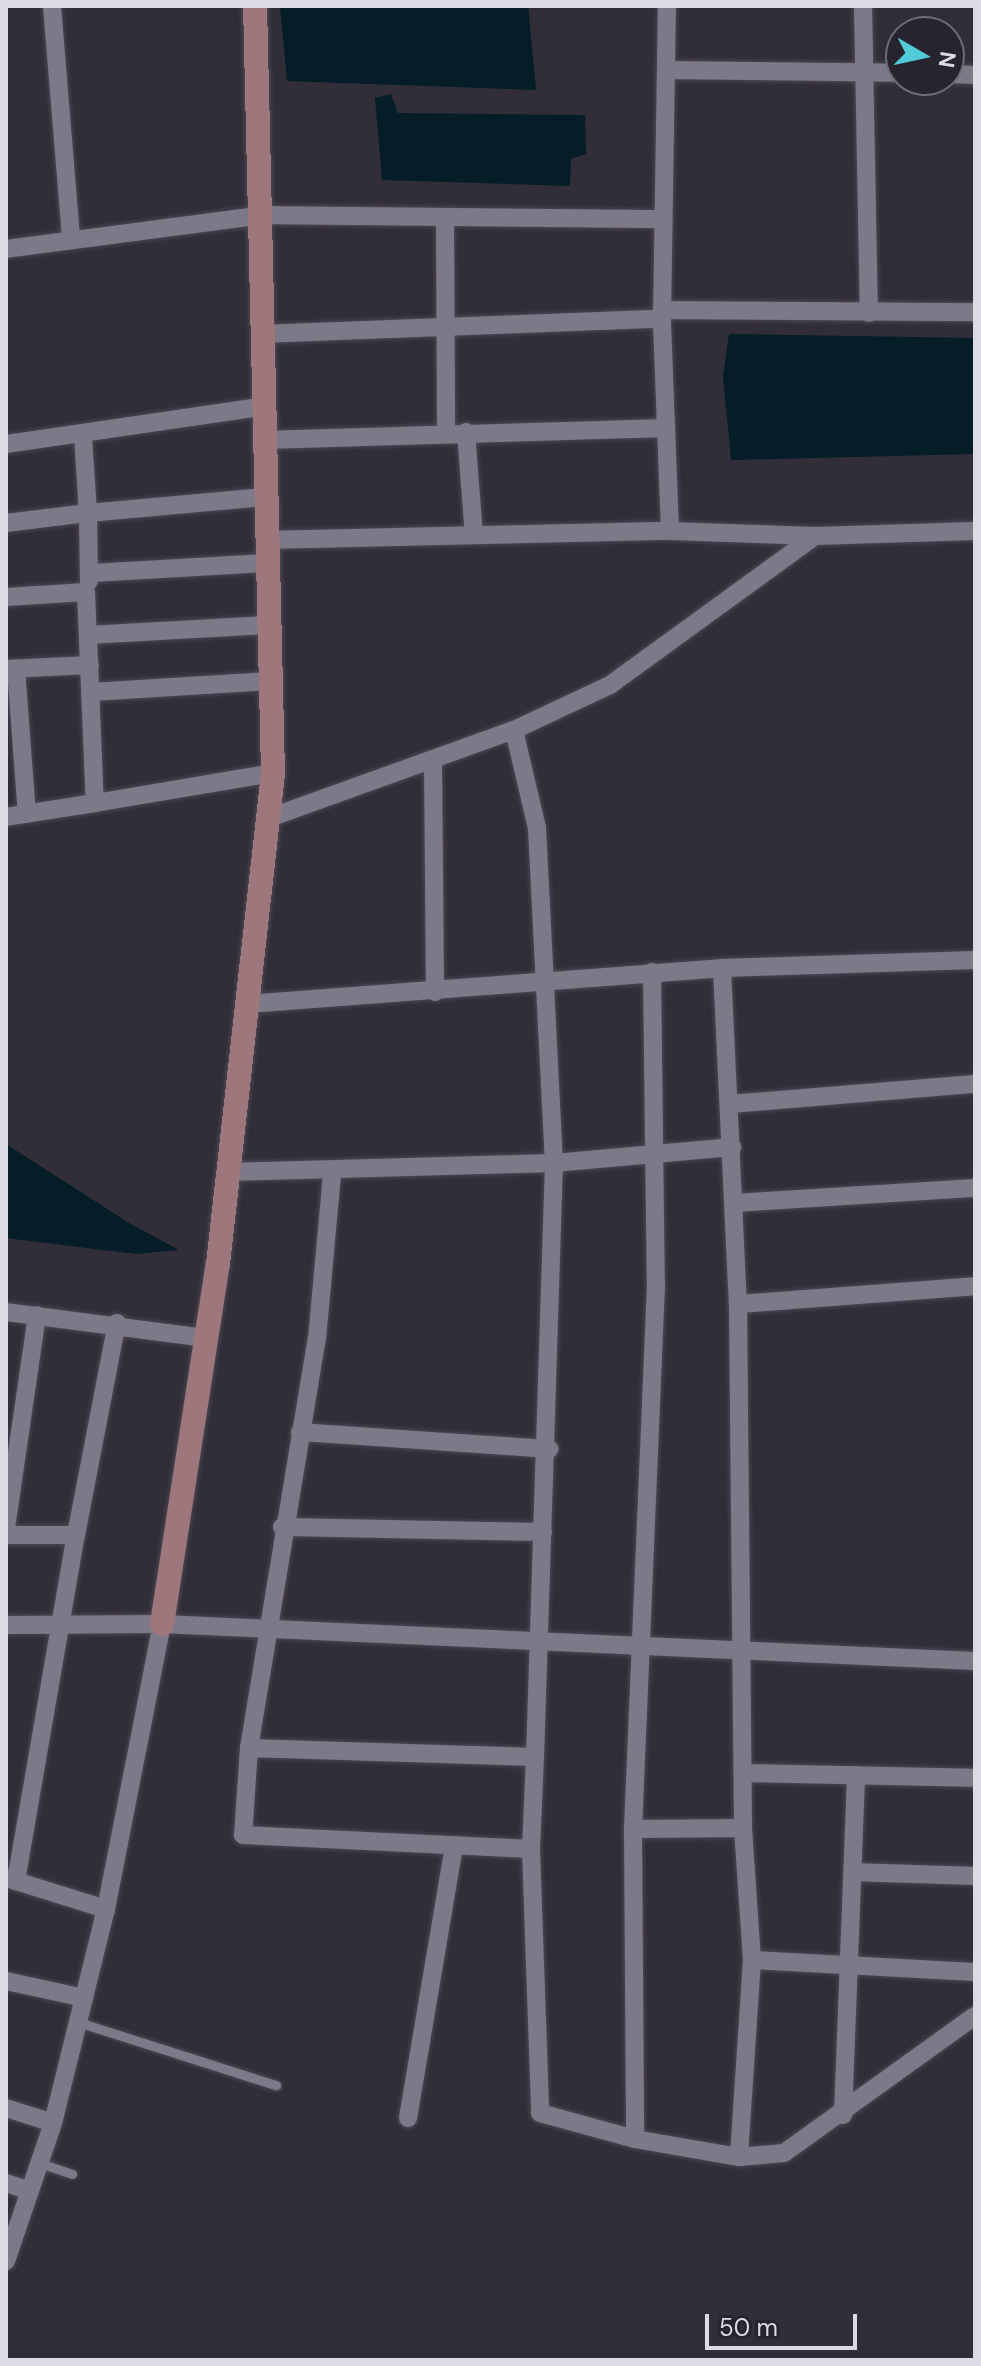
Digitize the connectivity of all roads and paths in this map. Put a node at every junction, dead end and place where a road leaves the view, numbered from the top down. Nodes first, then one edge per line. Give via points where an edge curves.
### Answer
1 (52, 6) edge
2 (255, 6) edge
3 (667, 6) edge
4 (863, 6) edge
5 (666, 70) junction
6 (864, 72) junction
7 (885, 73) edge
8 (264, 215) junction
9 (663, 219) junction
10 (445, 220) junction
11 (71, 239) junction
12 (6, 249) edge
13 (975, 312) edge
14 (869, 313) junction
15 (662, 315) junction
16 (446, 325) junction
17 (263, 334) junction
18 (266, 406) junction
19 (666, 428) junction
20 (466, 432) junction
21 (446, 433) junction
22 (83, 437) junction
23 (265, 440) junction
24 (6, 444) edge
25 (264, 497) junction
26 (88, 513) junction
27 (6, 523) edge
28 (670, 531) junction
29 (975, 531) edge
30 (474, 535) junction
31 (815, 536) junction
32 (265, 551) junction
33 (92, 573) junction
34 (86, 592) junction
35 (6, 597) edge
36 (268, 625) junction
37 (88, 635) junction
38 (90, 665) junction
39 (11, 669) edge
40 (270, 681) junction
41 (91, 692) junction
42 (514, 730) junction
43 (433, 760) junction
44 (273, 773) junction
45 (95, 803) junction
46 (27, 814) junction
47 (6, 817) edge
48 (269, 818) junction
49 (975, 960) edge
50 (722, 968) junction
51 (652, 972) junction
52 (548, 982) junction
53 (435, 992) junction
54 (246, 1004) junction
55 (975, 1084) edge
56 (730, 1104) junction
57 (732, 1147) junction
58 (655, 1154) junction
59 (554, 1163) junction
60 (228, 1172) junction
61 (332, 1173) junction
62 (975, 1188) edge
63 (735, 1203) junction
64 (975, 1286) edge
65 (738, 1304) junction
66 (6, 1312) edge
67 (37, 1315) junction
68 (117, 1323) junction
69 (207, 1338) junction
70 (300, 1432) junction
71 (549, 1449) junction
72 (282, 1527) junction
73 (6, 1528) edge
74 (543, 1532) junction
75 (6, 1535) edge
76 (76, 1535) junction
77 (162, 1624) junction
78 (6, 1625) edge
79 (59, 1625) junction
80 (264, 1631) junction
81 (535, 1643) junction
82 (640, 1649) junction
83 (745, 1653) junction
84 (975, 1661) edge
85 (249, 1748) junction
86 (535, 1757) junction
87 (743, 1773) junction
88 (856, 1775) junction
89 (975, 1778) edge
90 (743, 1828) junction
91 (633, 1829) junction
92 (454, 1846) junction
93 (531, 1849) junction
94 (853, 1872) junction
95 (975, 1876) edge
96 (11, 1879) edge
97 (106, 1909) junction
98 (752, 1960) junction
99 (846, 1961) junction
100 (975, 1972) edge
101 (6, 1981) edge
102 (84, 1998) junction
103 (975, 2016) edge
104 (78, 2022) junction
105 (276, 2085) dead end
106 (6, 2108) edge
107 (843, 2115) junction
108 (408, 2118) dead end
109 (53, 2123) junction
110 (635, 2139) junction
111 (739, 2157) junction
112 (40, 2163) junction
113 (72, 2174) dead end
114 (6, 2183) edge
115 (30, 2191) junction
116 (6, 2261) edge

1 - 11 street
2 - 8 street
3 - 5 street
4 - 6 street
5 - 6 street
5 - 9 street
6 - 7 street
6 - 14 street
8 - 10 street
8 - 11 street
8 - 17 street
9 - 10 street
9 - 15 street
10 - 16 street
11 - 12 street
13 - 14 street
14 - 15 street
15 - 16 street
15 - 19 street
16 - 17 street
16 - 21 street
17 - 18 street
18 - 22 street
18 - 23 street
19 - 20 street
19 - 28 street
20 - 21 street
20 - 30 street
21 - 23 street
22 - 24 street
22 - 26 street
23 - 25 street
25 - 26 street
25 - 32 street
26 - 27 street
26 - 33 street
28 - 30 street
28 - 31 street
29 - 31 street
30 - 32 street
31 - 42 street via 610,685
32 - 33 street
32 - 36 street
33 - 34 street
34 - 35 street
34 - 37 street
36 - 37 street
36 - 40 street
37 - 38 street
38 - 39 street
38 - 41 street
39 - 46 street
40 - 41 street
40 - 44 street
41 - 45 street
42 - 43 street
42 - 52 street via 537,828
43 - 48 street
43 - 53 street
44 - 45 street
44 - 48 street
45 - 46 street
46 - 47 street
48 - 54 street
49 - 50 street
50 - 51 street
50 - 56 street
51 - 52 street
51 - 58 street
52 - 53 street
52 - 59 street
53 - 54 street
54 - 60 street
55 - 56 street
56 - 57 street
57 - 58 street
57 - 63 street
58 - 59 street
58 - 82 street
59 - 61 street
59 - 71 street
60 - 61 street
60 - 69 street
61 - 70 street
62 - 63 street
63 - 65 street
64 - 65 street
65 - 83 street
66 - 67 street
67 - 68 street
67 - 73 street
68 - 69 street
68 - 76 street
69 - 77 street
70 - 71 street
70 - 72 street
71 - 74 street
72 - 74 street
72 - 80 street
74 - 81 street
75 - 76 street
76 - 79 street
77 - 79 street
77 - 80 street
77 - 97 street
78 - 79 street
79 - 96 street
80 - 81 street
80 - 85 street
81 - 82 street
81 - 86 street
82 - 83 street
82 - 91 street
83 - 84 street
83 - 87 street
85 - 86 street
85 - 92 street via 243,1835
86 - 93 street
87 - 88 street
87 - 90 street
88 - 89 street
88 - 94 street
90 - 91 street
90 - 98 street
91 - 110 street
92 - 93 street
92 - 108 street
93 - 110 street via 540,2113
94 - 95 street
94 - 99 street
96 - 97 street
97 - 102 street
98 - 99 street
98 - 111 street
99 - 100 street
99 - 107 street
101 - 102 street
102 - 104 street
103 - 107 street
104 - 105 lane
104 - 109 street
106 - 109 street
107 - 111 street via 784,2153
109 - 112 street
110 - 111 street
112 - 113 lane
112 - 115 street
114 - 115 street
115 - 116 street

